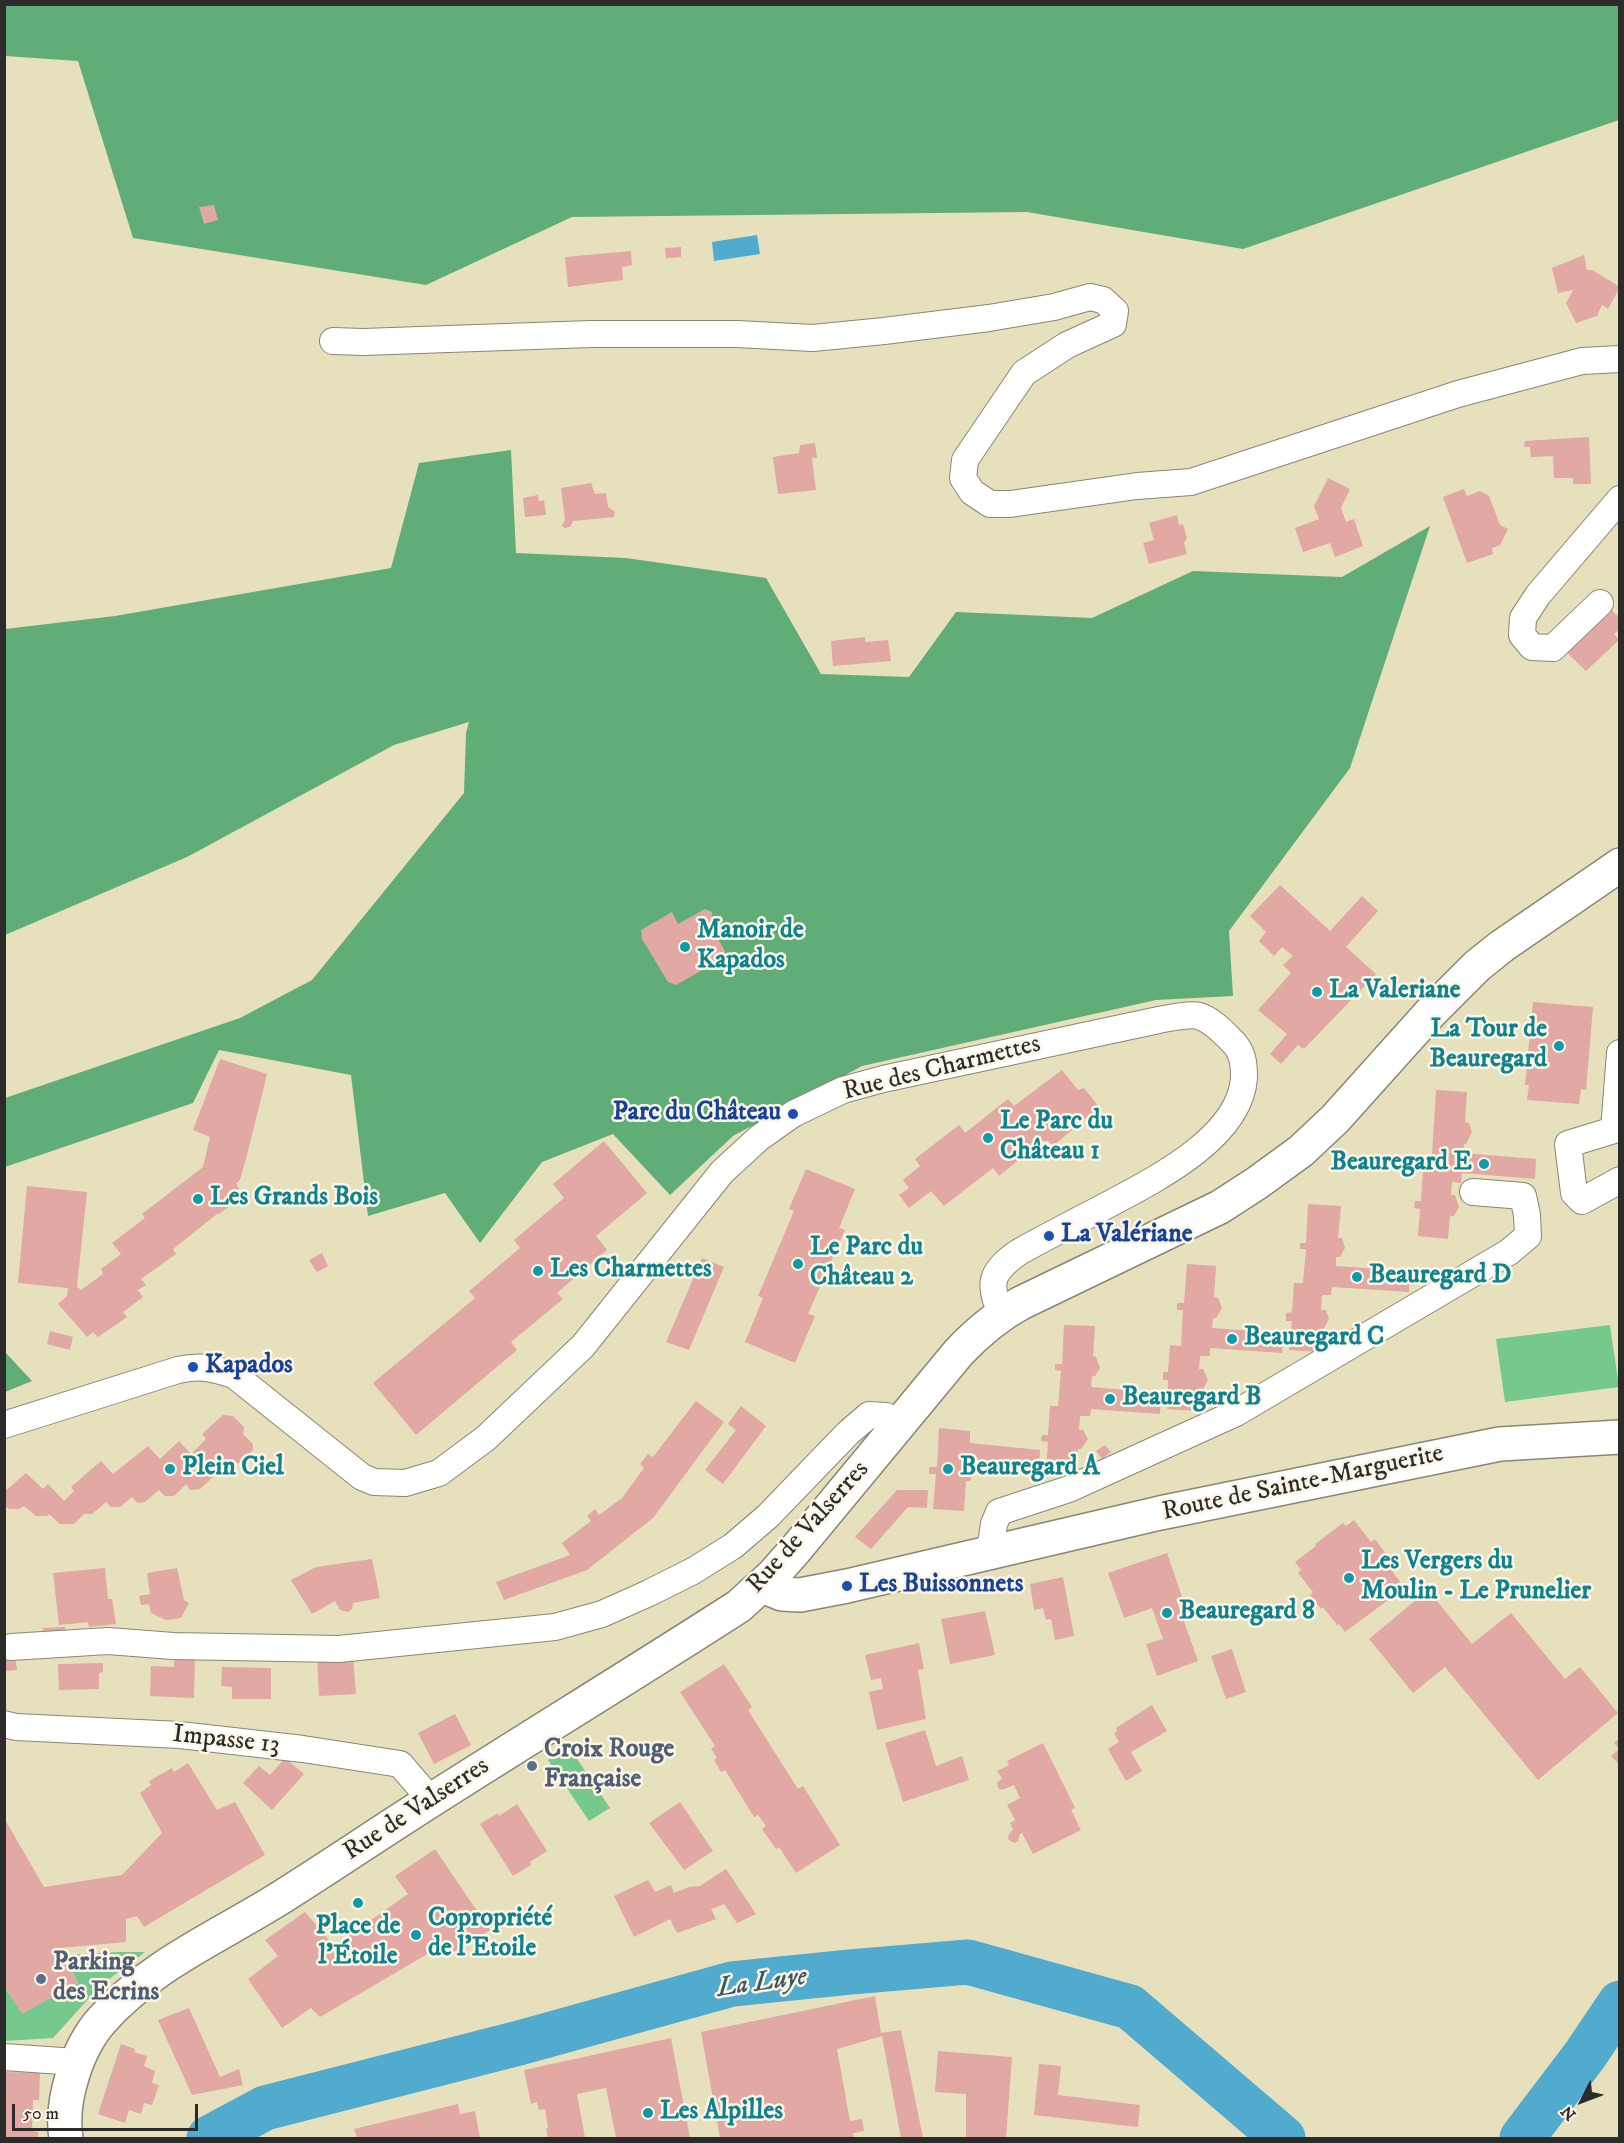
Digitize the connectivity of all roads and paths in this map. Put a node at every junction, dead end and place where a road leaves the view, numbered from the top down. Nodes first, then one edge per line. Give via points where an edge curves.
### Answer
1 (333, 341) dead end
2 (1620, 358) edge
3 (1620, 499) edge
4 (1600, 603) dead end
5 (1620, 864) edge
6 (1620, 1053) edge
7 (1620, 1180) edge
8 (1473, 1192) dead end
9 (1002, 1314) junction
10 (4, 1425) edge
11 (900, 1425) junction
12 (1620, 1437) edge
13 (990, 1551) junction
14 (762, 1586) junction
15 (11, 1647) dead end
16 (4, 1724) edge
17 (431, 1800) junction
18 (4, 2057) edge
19 (76, 2062) junction
20 (65, 2137) edge

1 - 2 street via 591,334 813,338 989,318 1090,297 1103,300 1115,311 1113,324 1067,345 1024,373 965,460 963,478 972,492 990,504 1191,482 1458,394 1582,361
3 - 4 street via 1538,595 1523,618 1522,635 1532,647 1553,648
5 - 9 street, Rue de Valserres via 1477,966 1301,1151 1220,1207
6 - 7 street via 1614,1130 1568,1144 1574,1193 1582,1201
8 - 13 street via 1524,1196 1528,1236 1509,1252 1236,1413 1069,1489 999,1512
9 - 10 street, Rue des Charmettes via 993,1283 1005,1262 1147,1184 1183,1161 1221,1127 1235,1108 1243,1087 1245,1061 1218,1027 1199,1016 1172,1017 883,1079 843,1090 793,1114 722,1172 583,1346 486,1438 439,1473 405,1483 374,1482 362,1477 234,1375 210,1367 178,1371
9 - 11 street, Rue de Valserres via 959,1352
11 - 14 street, Rue de Valserres
11 - 15 street via 886,1416 869,1415 733,1546 649,1593 602,1614 555,1627 339,1649 108,1641
12 - 13 street, Route de Sainte-Marguerite via 1500,1444
13 - 14 street, Route de Sainte-Marguerite via 800,1595 782,1594
14 - 17 street, Rue de Valserres via 730,1612
16 - 17 street, Impasse 13 via 180,1735 400,1764
17 - 19 street, Rue de Valserres via 131,1991 100,2022
18 - 19 street
19 - 20 street, Rue de Valserres via 66,2109

